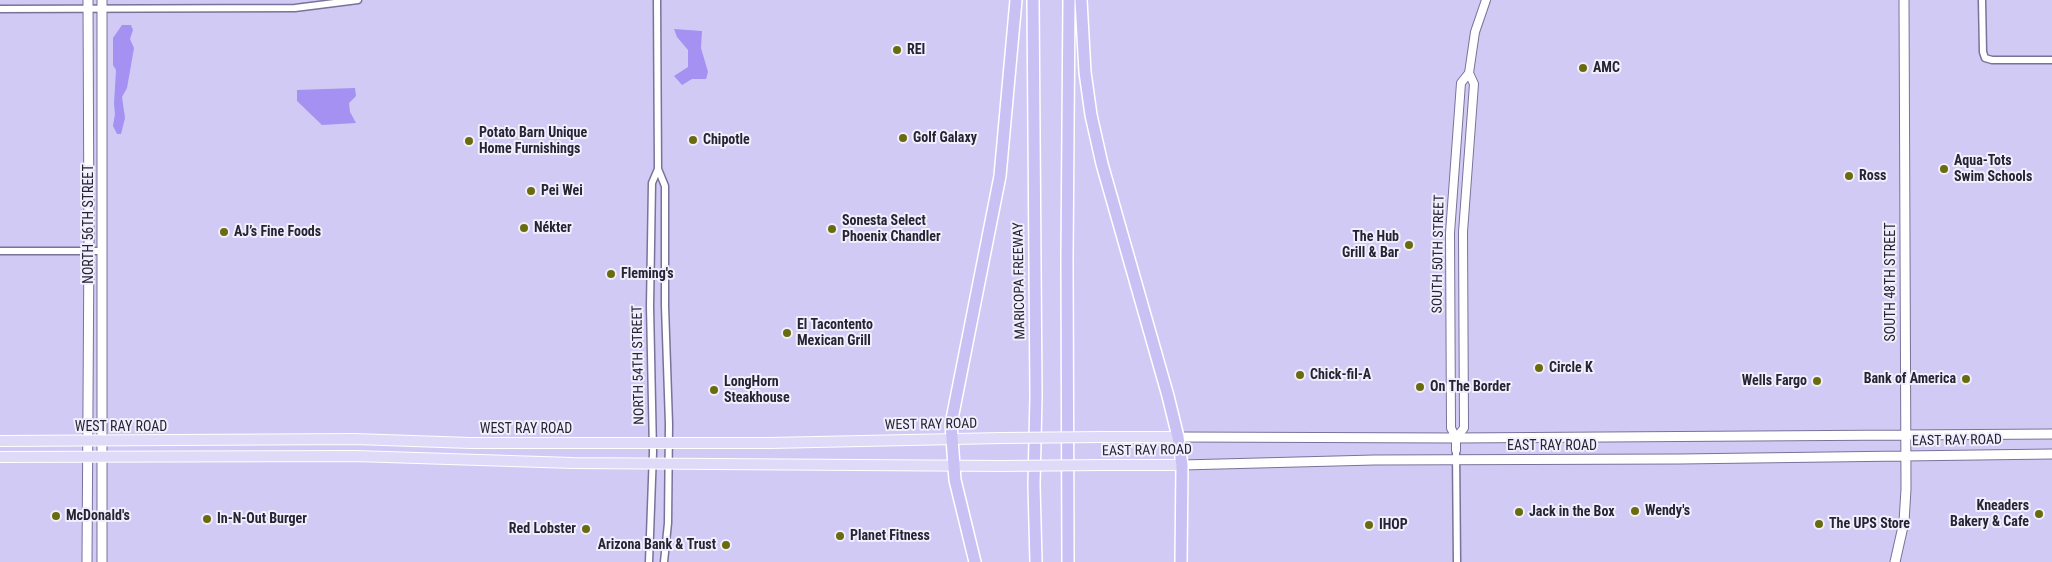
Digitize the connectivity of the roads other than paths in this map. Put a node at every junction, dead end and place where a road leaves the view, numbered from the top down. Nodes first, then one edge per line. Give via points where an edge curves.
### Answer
1 (358, 0) edge
2 (657, 0) edge
3 (1016, 0) edge
4 (1033, 0) edge
5 (1069, 0) edge
6 (1081, 0) edge
7 (1486, 0) edge
8 (1904, 0) edge
9 (1982, 0) edge
10 (88, 4) edge
11 (102, 4) edge
12 (0, 9) edge
13 (2052, 60) edge
14 (1469, 72) junction
15 (658, 169) junction
16 (0, 251) edge
17 (102, 251) junction
18 (89, 252) junction
19 (2052, 434) edge
20 (1905, 435) junction
21 (1178, 437) junction
22 (951, 438) junction
23 (1052, 438) joint
24 (1456, 438) junction
25 (0, 440) edge
26 (653, 443) junction
27 (669, 443) junction
28 (87, 448) junction
29 (102, 448) junction
30 (1456, 450) joint
31 (2052, 454) edge
32 (1906, 455) junction
33 (0, 457) edge
34 (1456, 460) junction
35 (653, 463) junction
36 (668, 463) junction
37 (1052, 465) joint
38 (1182, 465) junction
39 (953, 466) junction
40 (87, 562) edge
41 (102, 562) edge
42 (649, 562) edge
43 (664, 562) edge
44 (975, 562) edge
45 (1036, 562) edge
46 (1068, 562) edge
47 (1182, 562) edge
48 (1457, 562) edge
49 (1894, 562) edge

1 - 11 street via 295,8
2 - 15 street, NORTH 54TH STREET
3 - 22 highway via 1000,176
4 - 45 highway, MARICOPA FREEWAY
5 - 46 highway
6 - 21 highway via 1091,115
7 - 14 street, SOUTH 50TH STREET via 1475,32
8 - 20 main road, SOUTH 48TH STREET
9 - 13 street via 1982,52 1986,58
10 - 11 street
10 - 12 street
10 - 18 main road, NORTH 56TH STREET
11 - 17 main road, NORTH 56TH STREET
14 - 24 street, SOUTH 50TH STREET via 1461,83 1450,233 1451,428
14 - 24 street, SOUTH 50TH STREET via 1474,84 1463,232 1464,428
15 - 26 street, NORTH 54TH STREET via 652,183
15 - 27 street, NORTH 54TH STREET via 665,186
16 - 18 street
17 - 18 street
17 - 29 main road, NORTH 56TH STREET
18 - 28 main road, NORTH 56TH STREET
19 - 20 main road, EAST RAY ROAD
20 - 24 main road, EAST RAY ROAD
20 - 32 main road, SOUTH 48TH STREET
21 - 23 main road, EAST RAY ROAD, bridge
21 - 24 main road, EAST RAY ROAD
21 - 38 highway
22 - 23 main road, WEST RAY ROAD, bridge
22 - 27 main road, WEST RAY ROAD
22 - 39 highway
24 - 30 street, SOUTH 50TH STREET
25 - 28 main road, WEST RAY ROAD
26 - 27 main road, WEST RAY ROAD
26 - 29 main road, WEST RAY ROAD via 355,439
26 - 35 street, NORTH 54TH STREET
27 - 36 street, NORTH 54TH STREET
28 - 29 main road, WEST RAY ROAD
28 - 29 main road, WEST RAY ROAD
28 - 33 main road, WEST RAY ROAD
28 - 40 main road, NORTH 56TH STREET
29 - 35 main road, WEST RAY ROAD
29 - 41 main road, NORTH 56TH STREET
30 - 34 street, SOUTH 50TH STREET
31 - 32 main road, EAST RAY ROAD
32 - 34 main road, EAST RAY ROAD
32 - 49 main road, SOUTH 48TH STREET via 1904,522
34 - 38 main road, EAST RAY ROAD
34 - 48 street, SOUTH 50TH STREET
35 - 36 main road, WEST RAY ROAD
35 - 42 street, NORTH 54TH STREET
36 - 39 main road, WEST RAY ROAD
36 - 43 street, NORTH 54TH STREET
37 - 38 main road, EAST RAY ROAD, bridge
37 - 39 main road, WEST RAY ROAD, bridge
38 - 47 highway
39 - 44 highway

